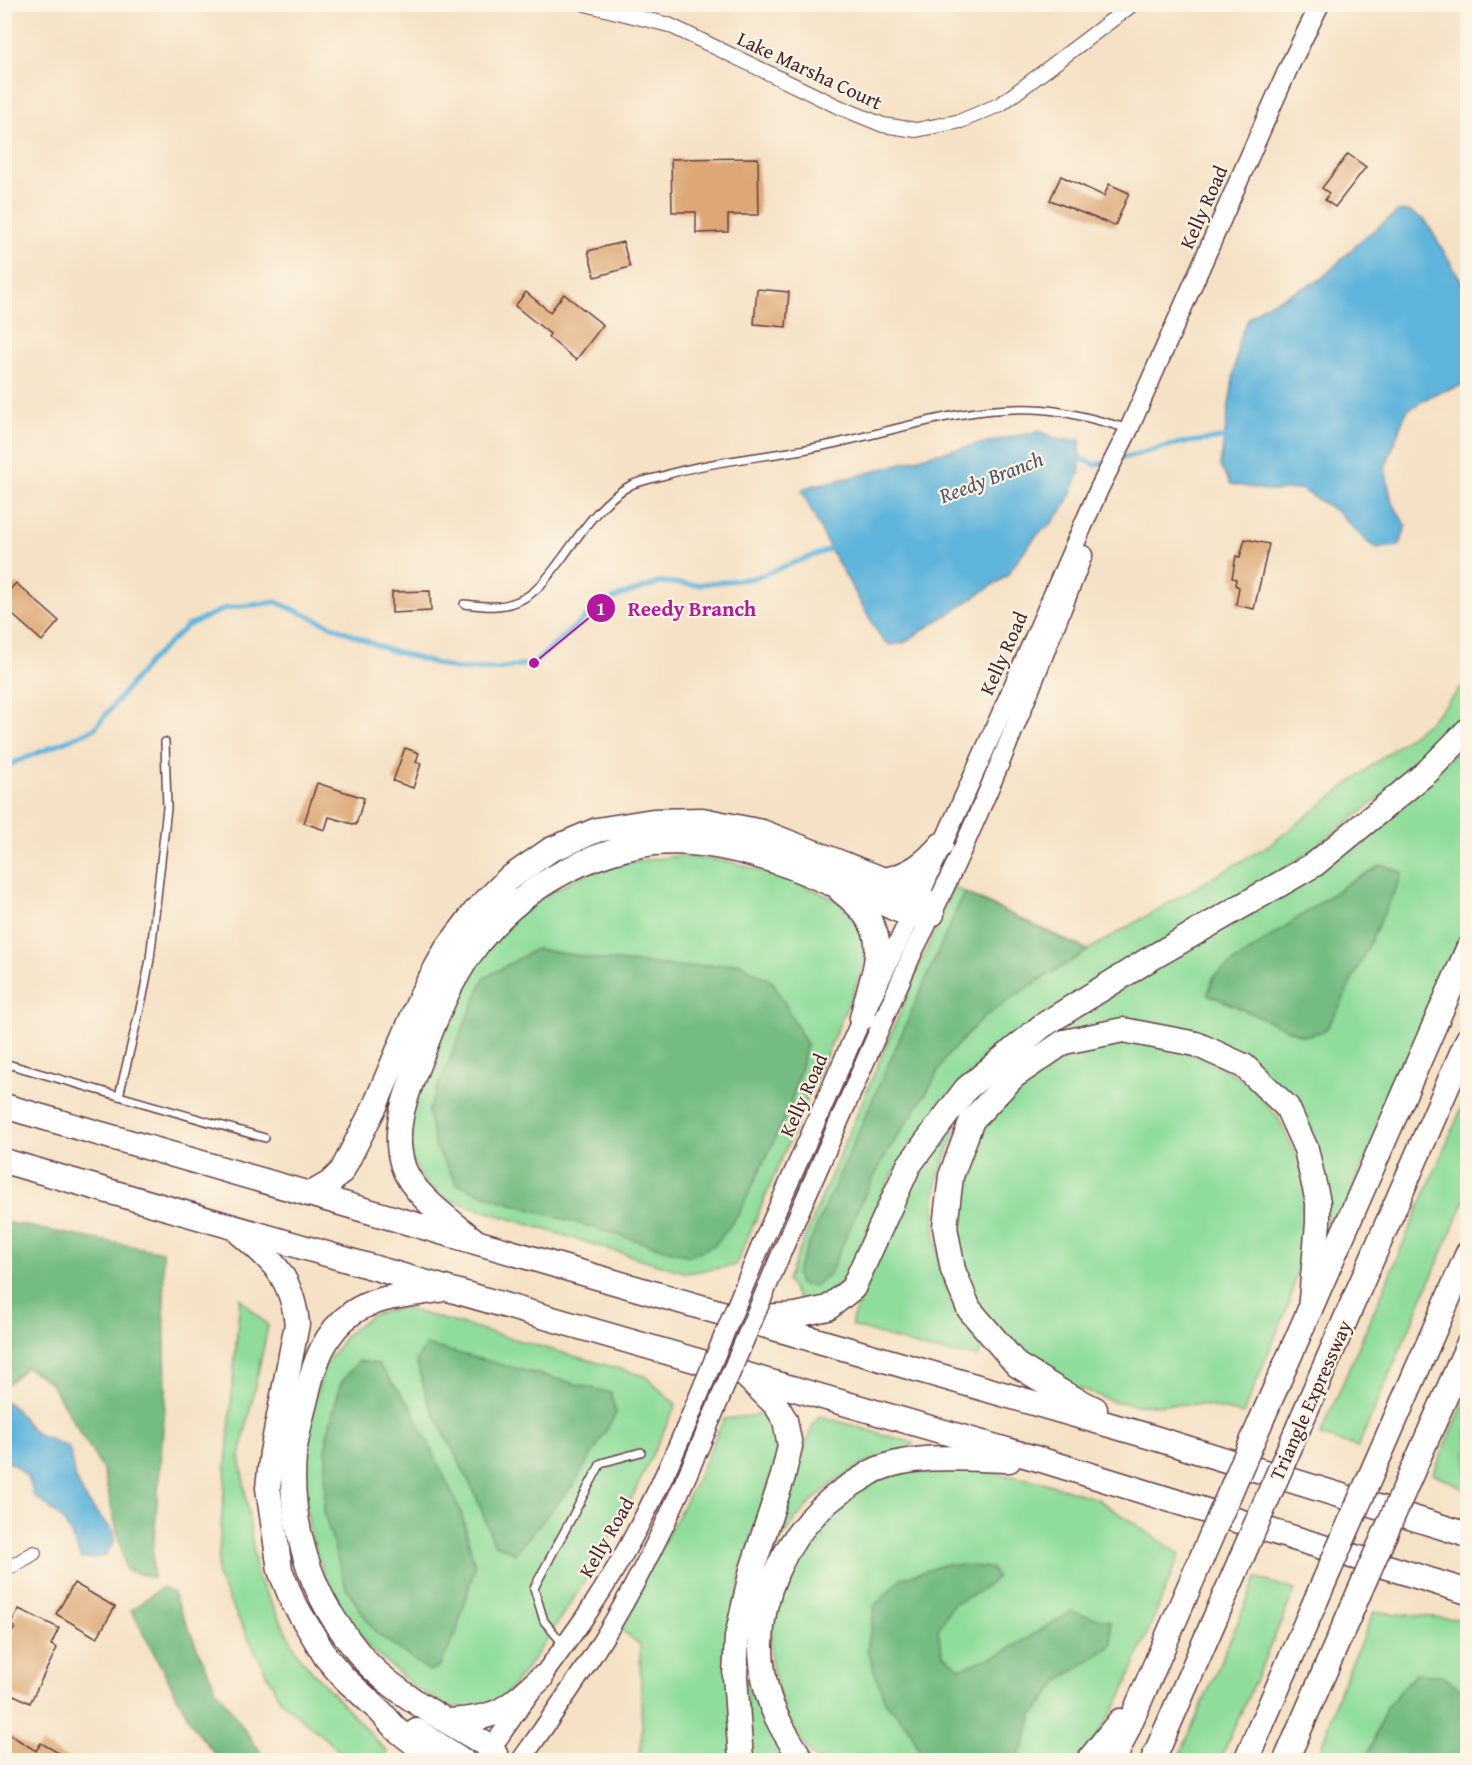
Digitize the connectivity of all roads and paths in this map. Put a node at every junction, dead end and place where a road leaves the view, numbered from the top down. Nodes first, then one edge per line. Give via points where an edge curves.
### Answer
1 (585, 4) edge
2 (1133, 4) edge
3 (1320, 4) edge
4 (1129, 429) junction
5 (464, 604) dead end
6 (1467, 730) edge
7 (165, 742) dead end
8 (941, 845) junction
9 (885, 880) junction
10 (831, 884) junction
11 (921, 907) junction
12 (1467, 949) edge
13 (862, 1018) junction
14 (1467, 1039) edge
15 (4, 1063) edge
16 (118, 1096) junction
17 (4, 1106) edge
18 (265, 1138) dead end
19 (4, 1161) edge
20 (311, 1194) junction
21 (232, 1227) junction
22 (475, 1240) junction
23 (1467, 1253) edge
24 (447, 1289) junction
25 (1310, 1310) junction
26 (744, 1318) junction
27 (1467, 1345) edge
28 (745, 1375) junction
29 (1148, 1436) junction
30 (640, 1452) dead end
31 (1045, 1461) junction
32 (1467, 1535) edge
33 (34, 1553) dead end
34 (4, 1571) edge
35 (1467, 1592) edge
36 (564, 1645) junction
37 (541, 1678) junction
38 (1144, 1691) junction
39 (380, 1711) junction
40 (448, 1721) junction
41 (1302, 1724) junction
42 (491, 1756) edge
43 (431, 1761) edge
44 (462, 1761) edge
45 (521, 1761) edge
46 (741, 1761) edge
47 (802, 1761) edge
48 (1089, 1761) edge
49 (1114, 1761) edge
50 (1153, 1761) edge
51 (1246, 1761) edge
52 (1286, 1761) edge
53 (1299, 1761) edge

1 - 2 street, Lake Marsha Court via 669,25 839,107 883,124 916,130 961,122 1001,104
3 - 4 main road, Kelly Road
4 - 5 lane via 1071,413 1000,410 955,415 825,446 694,466 633,484 616,495 533,592 502,606
4 - 8 main road, Kelly Road
4 - 11 main road, Kelly Road via 1095,526 999,764
6 - 26 highway via 1427,772 1315,864 1042,1026 966,1089 909,1165 853,1288 828,1308 796,1316
7 - 16 lane via 167,808 150,959
8 - 9 highway via 918,868
8 - 11 main road, Kelly Road
9 - 11 highway
9 - 20 highway via 762,832 702,820 653,821 597,830 550,850 508,879 475,912 446,950 342,1171
10 - 11 highway
10 - 13 highway via 851,899 876,932 877,962
10 - 22 highway via 758,855 713,845 638,845 562,872 511,908 454,978 399,1120 404,1168 415,1187
11 - 13 main road, Kelly Road
11 - 45 main road, Kelly Road, bridge via 914,950 670,1515 594,1654
12 - 25 highway
13 - 36 main road, Kelly Road, bridge via 659,1487 590,1610
14 - 50 highway, Triangle Expressway, bridge
15 - 16 lane
16 - 18 lane
17 - 20 highway
19 - 21 highway
20 - 22 highway
21 - 24 highway
21 - 39 highway via 267,1256 287,1282 295,1304 297,1324 268,1488 280,1570 292,1602 326,1657
22 - 26 highway
23 - 51 highway, bridge
24 - 28 highway
24 - 40 highway via 369,1303 335,1329 311,1378 295,1446 293,1490 307,1562 323,1602 341,1630 370,1666
25 - 29 highway via 1318,1202 1306,1149 1287,1107 1244,1066 1196,1044 1123,1030 1064,1042 1014,1076 972,1120 951,1176 945,1227 953,1270 969,1309 1017,1365
25 - 38 highway, bridge
26 - 29 highway
27 - 41 highway, bridge
28 - 31 highway
28 - 46 highway via 785,1420 790,1446 752,1570 737,1636 735,1676
29 - 32 highway
30 - 36 lane via 601,1462 534,1588 544,1621
31 - 35 highway
31 - 47 highway via 961,1458 914,1461 877,1469 833,1496 808,1521 779,1562 765,1602 761,1643 769,1696 779,1724
33 - 34 street
36 - 37 main road, Kelly Road
37 - 40 highway via 505,1709
37 - 42 main road, Kelly Road
38 - 48 highway
38 - 49 highway
39 - 43 highway
39 - 44 highway via 398,1718
40 - 42 highway
41 - 52 highway
41 - 53 highway

